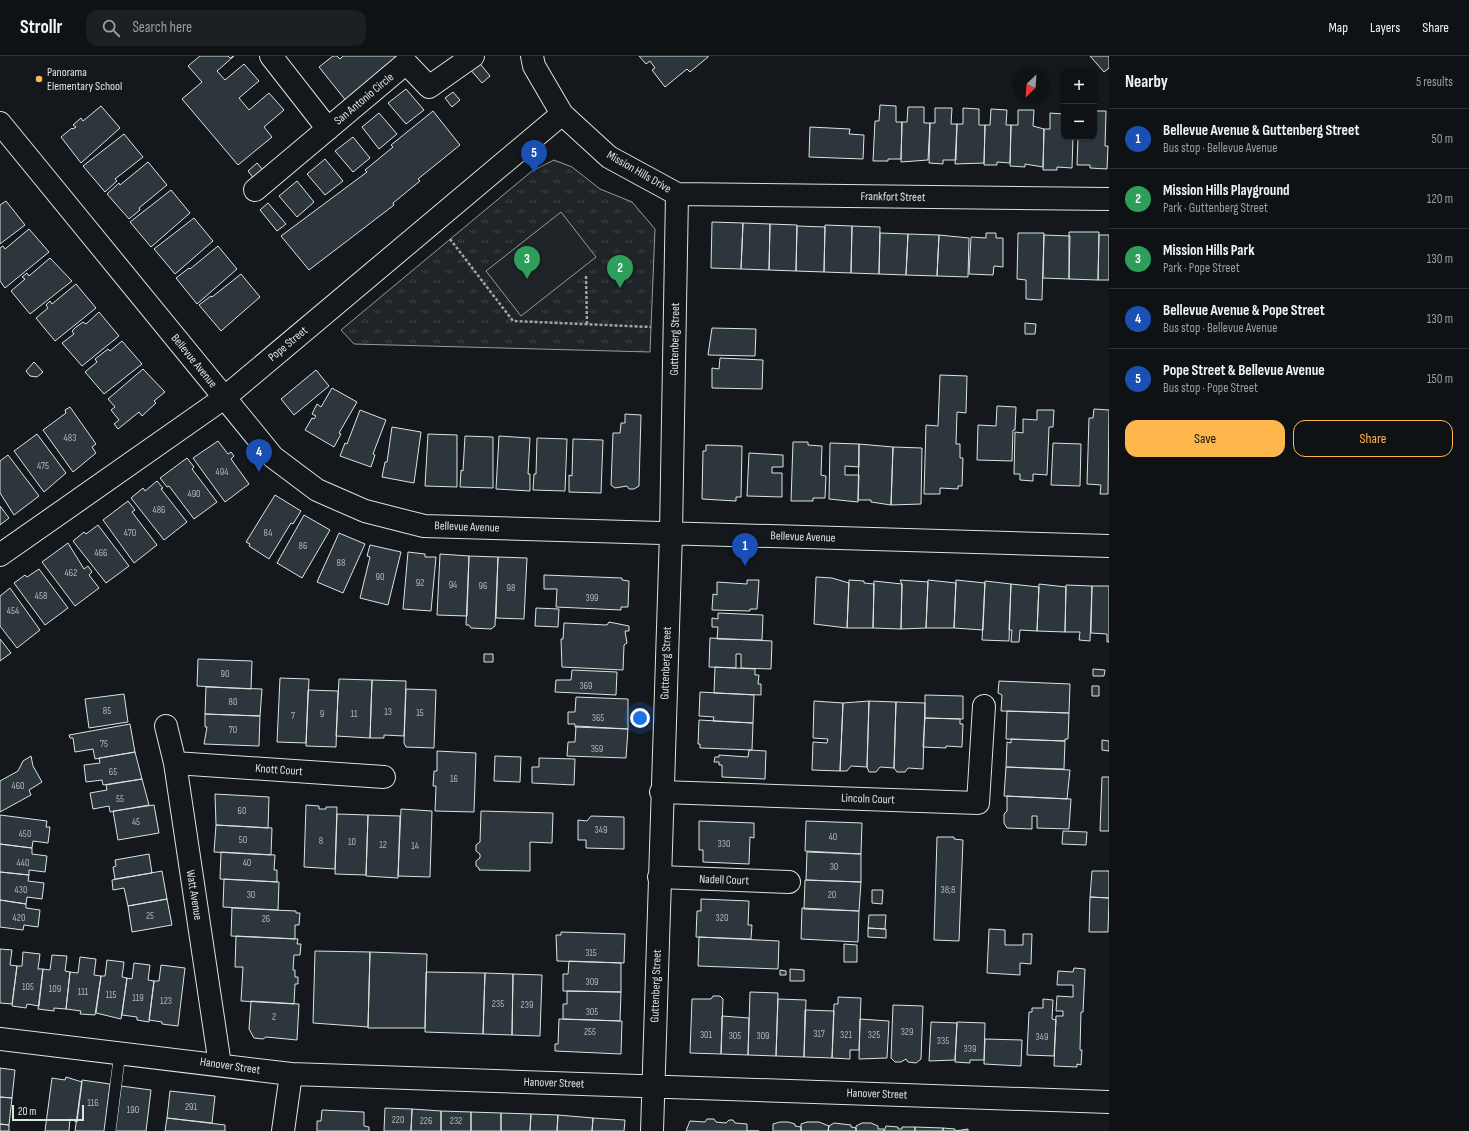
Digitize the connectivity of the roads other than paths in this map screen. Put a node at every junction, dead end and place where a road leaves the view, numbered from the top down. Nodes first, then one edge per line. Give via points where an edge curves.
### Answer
1 (271, 56) edge
2 (473, 56) edge
3 (532, 56) edge
4 (562, 114) junction
5 (0, 123) edge
6 (328, 129) junction
7 (255, 190) dead end
8 (677, 194) junction
9 (1109, 199) edge
10 (224, 398) junction
11 (671, 533) junction
12 (1109, 546) edge
13 (0, 555) edge
14 (984, 706) dead end
15 (166, 726) dead end
16 (175, 763) junction
17 (384, 777) dead end
18 (661, 792) junction
19 (659, 877) junction
20 (789, 882) dead end
21 (0, 1039) edge
22 (120, 1052) junction
23 (220, 1065) junction
24 (291, 1074) junction
25 (654, 1086) junction
26 (1109, 1102) edge
27 (110, 1131) edge
28 (283, 1131) edge
29 (652, 1131) edge

1 - 6 street, San Antonio Circle
2 - 6 street, San Antonio Circle via 429,87 406,63
3 - 4 street, Mission Hills Drive via 534,66
4 - 8 street, Mission Hills Drive via 609,157
4 - 10 street, Pope Street
5 - 10 street, Bellevue Avenue
6 - 7 street, San Antonio Circle
8 - 9 street, Frankfort Street
8 - 11 street, Guttenberg Street
10 - 11 street, Bellevue Avenue via 274,457 317,490 365,511 424,526
10 - 13 street, Pope Street
11 - 12 street, Bellevue Avenue
11 - 18 street, Guttenberg Street
14 - 18 street, Lincoln Court via 978,803
15 - 16 street, Watt Avenue
16 - 17 street, Knott Court
16 - 23 street, Watt Avenue
18 - 19 street, Guttenberg Street
19 - 20 street, Nadell Court
19 - 25 street, Guttenberg Street
21 - 22 street, Hanover Street
22 - 23 street, Hanover Street
22 - 27 lane
23 - 24 street, Hanover Street
24 - 25 street, Hanover Street
24 - 28 street
25 - 26 street, Hanover Street
25 - 29 street, Guttenberg Street

